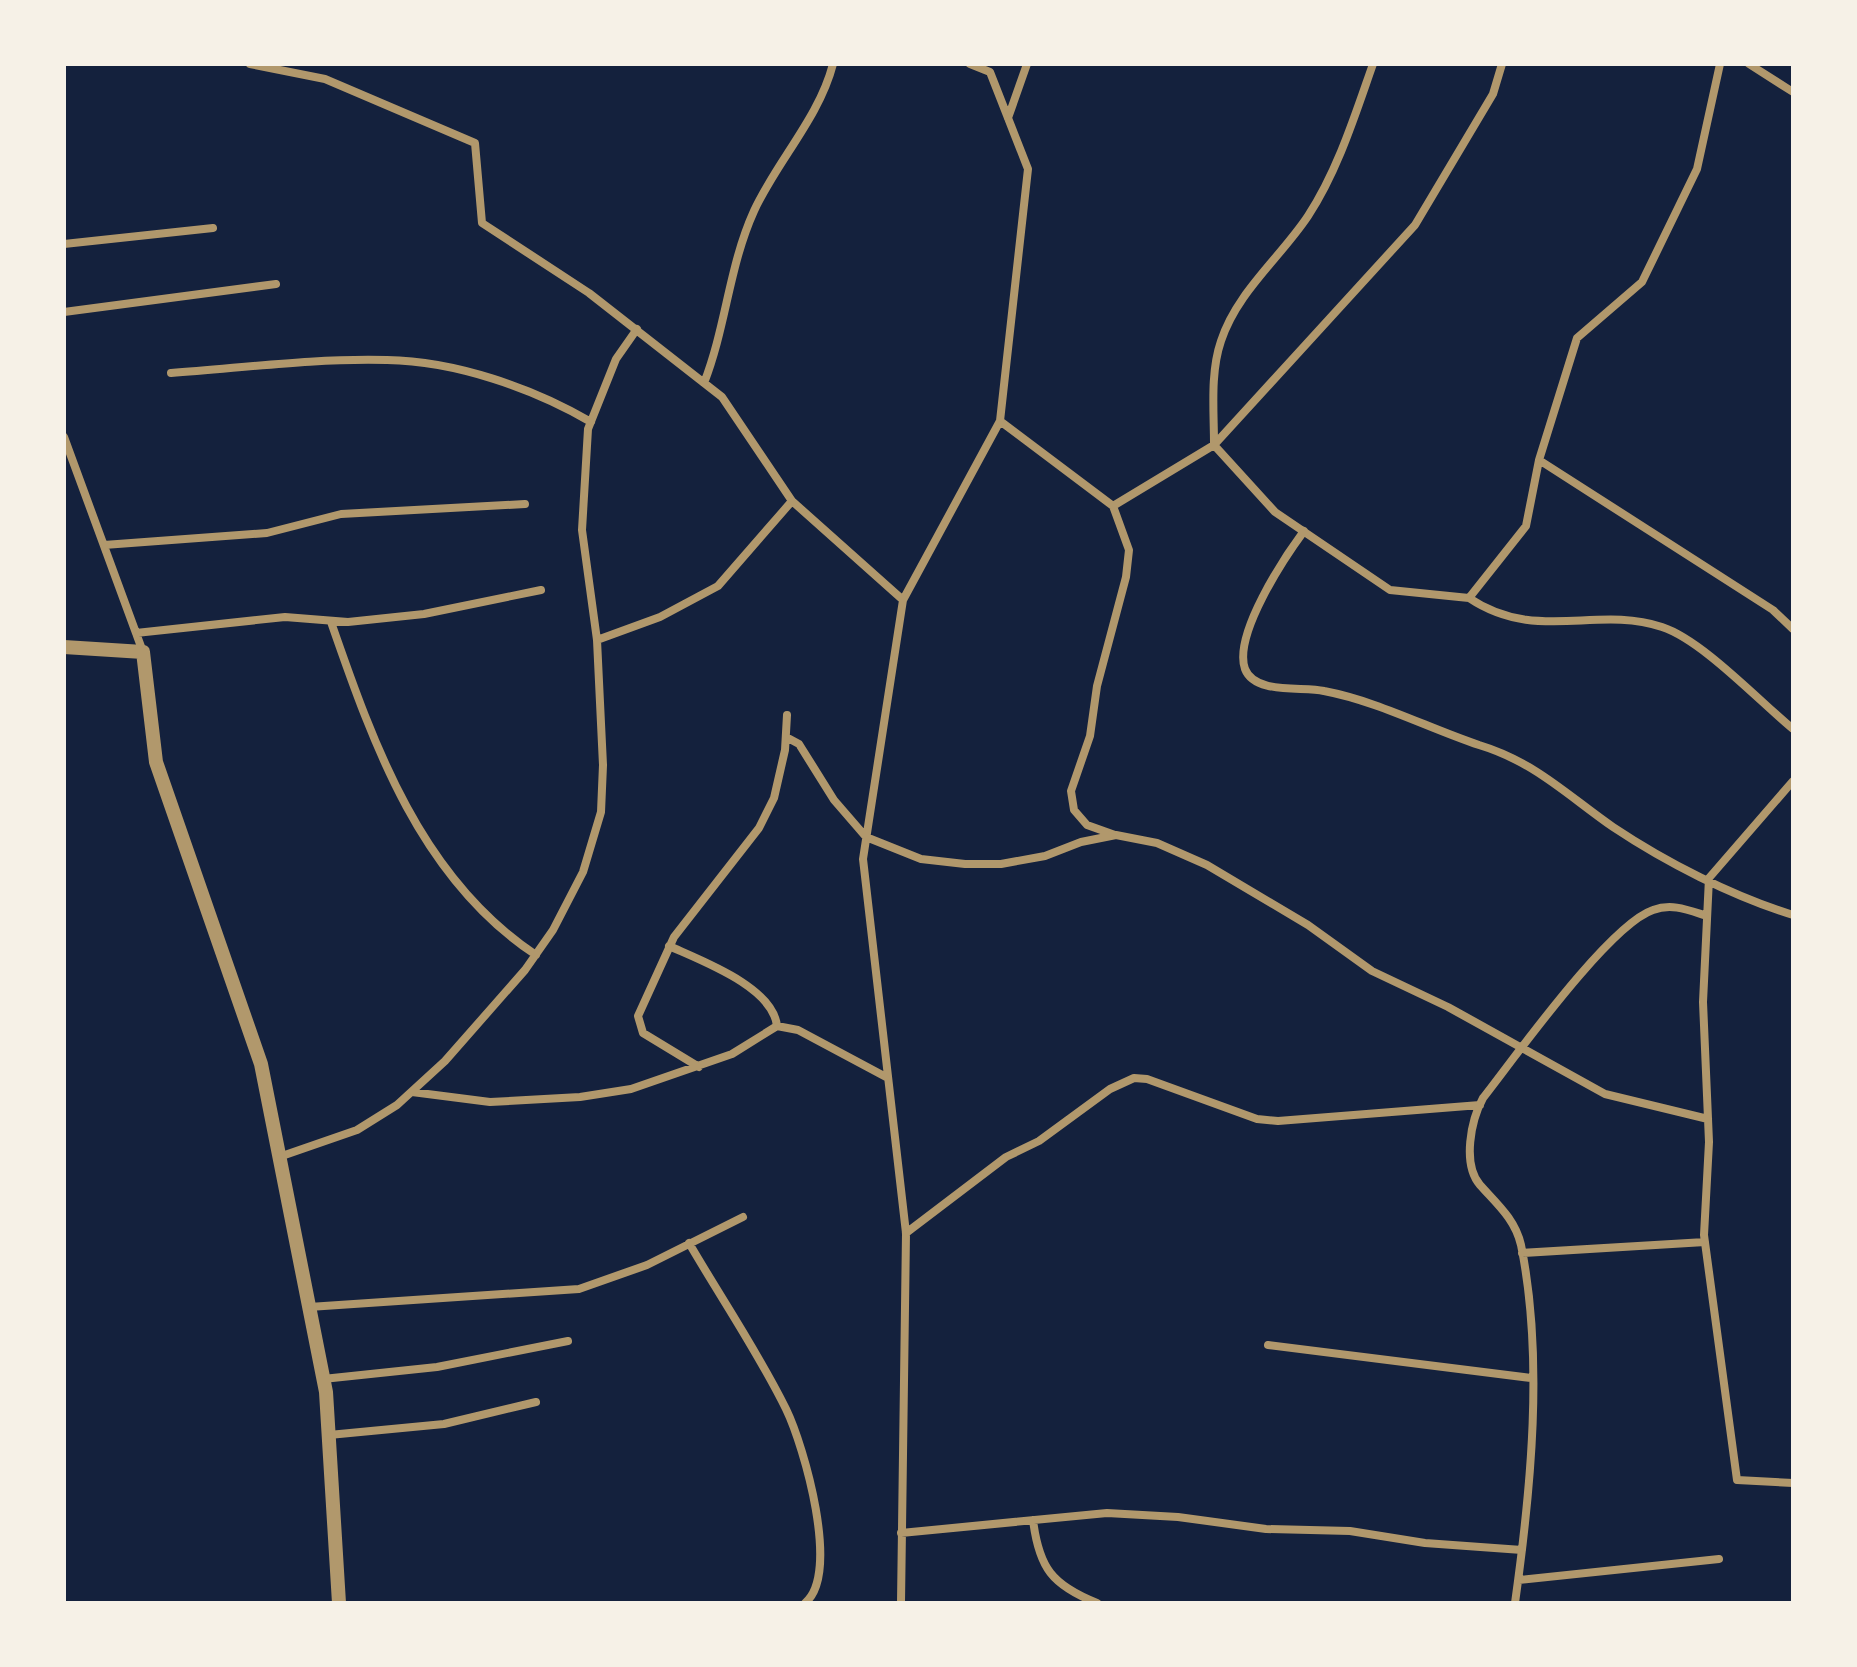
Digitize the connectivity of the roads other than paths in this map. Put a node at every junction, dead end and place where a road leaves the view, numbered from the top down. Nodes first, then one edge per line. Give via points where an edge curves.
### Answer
1 (250, 64) edge
2 (833, 64) edge
3 (970, 64) edge
4 (1027, 64) edge
5 (1373, 64) edge
6 (1502, 64) edge
7 (1720, 64) edge
8 (1749, 64) edge
9 (1793, 92) edge
10 (1008, 119) junction
11 (213, 228) dead end
12 (64, 244) edge
13 (276, 284) dead end
14 (64, 312) edge
15 (637, 329) junction
16 (171, 373) dead end
17 (704, 383) junction
18 (1000, 421) junction
19 (591, 422) junction
20 (64, 437) edge
21 (1214, 445) junction
22 (1539, 460) junction
23 (792, 501) junction
24 (525, 504) dead end
25 (1113, 506) junction
26 (1304, 531) junction
27 (104, 545) junction
28 (541, 590) dead end
29 (1469, 598) junction
30 (903, 600) junction
31 (331, 622) junction
32 (1793, 629) edge
33 (136, 633) junction
34 (597, 640) junction
35 (64, 647) edge
36 (143, 652) junction
37 (787, 715) dead end
38 (1793, 729) edge
39 (786, 737) junction
40 (1793, 781) edge
41 (1116, 835) junction
42 (866, 837) junction
43 (1709, 878) junction
44 (1793, 915) edge
45 (1707, 916) junction
46 (669, 946) junction
47 (536, 955) junction
48 (777, 1026) junction
49 (1523, 1048) junction
50 (699, 1067) junction
51 (886, 1077) junction
52 (412, 1092) junction
53 (1480, 1105) junction
54 (1708, 1119) junction
55 (279, 1157) junction
56 (743, 1217) dead end
57 (906, 1233) junction
58 (1705, 1242) junction
59 (689, 1243) junction
60 (1522, 1253) junction
61 (309, 1307) junction
62 (568, 1341) dead end
63 (1268, 1345) dead end
64 (1531, 1378) junction
65 (323, 1379) junction
66 (536, 1402) dead end
67 (329, 1435) junction
68 (1793, 1483) edge
69 (1033, 1520) junction
70 (901, 1533) junction
71 (1522, 1550) junction
72 (1719, 1559) dead end
73 (1519, 1580) junction
74 (339, 1603) edge
75 (805, 1603) edge
76 (901, 1603) edge
77 (1097, 1603) edge
78 (1515, 1603) edge

1 - 15 street via 325,79 475,143 482,223
2 - 17 street via 736,255 719,346
3 - 10 street via 990,72
4 - 10 street
5 - 21 street via 1351,126 1308,215 1234,311 1220,343 1213,389
6 - 21 street via 1493,94 1415,225
7 - 22 street via 1697,169 1642,282 1577,338
8 - 9 street
10 - 18 street via 1028,169
11 - 12 street
13 - 14 street
15 - 17 street
15 - 19 street via 616,359
16 - 19 street via 389,359 515,386
17 - 23 street via 722,397
18 - 25 street
18 - 30 street
19 - 34 street via 582,530
20 - 27 street
21 - 25 street
21 - 26 street via 1275,512
22 - 29 street via 1526,526
22 - 32 street via 1773,610
23 - 30 street
23 - 34 street via 718,586 660,617
24 - 27 street via 341,514 267,533
25 - 41 street via 1129,550 1126,577 1097,686 1090,736 1071,791 1074,810 1087,825
26 - 29 street via 1390,590
26 - 43 street via 1260,601 1245,646 1245,668 1251,676 1276,687 1324,691 1505,753 1537,769 1655,854
27 - 33 street
28 - 31 street via 424,614
29 - 38 street via 1492,613 1557,624 1608,620 1663,627 1698,648
30 - 42 street
31 - 33 street via 285,617
31 - 47 street via 387,774 417,824 491,923
33 - 36 street
34 - 47 street via 601,812 570,901
35 - 36 street
36 - 55 street via 156,762 261,1064
37 - 39 street
39 - 42 street via 799,744 834,800
39 - 46 street via 774,798 759,828
40 - 43 street
41 - 42 street via 1045,856 977,864 921,859
41 - 49 street via 1157,843 1207,865 1308,925 1372,971
42 - 51 street via 863,859
43 - 44 street via 1751,902
43 - 45 street
45 - 49 street via 1676,906 1641,915 1589,965
45 - 54 street via 1703,1002
46 - 48 street via 750,988 775,1010
46 - 50 street via 637,1022 643,1033
47 - 52 street
48 - 50 street
48 - 51 street via 798,1030
49 - 53 street
49 - 54 street via 1605,1094
50 - 52 street via 631,1089 540,1101 490,1102
51 - 57 street
52 - 55 street via 357,1130
53 - 57 street via 1278,1121 1257,1119 1134,1078 1006,1157
53 - 60 street via 1473,1127 1474,1172 1509,1217
54 - 58 street
55 - 61 street
56 - 59 street
57 - 70 street
58 - 60 street
58 - 68 street via 1737,1480
59 - 61 street via 647,1265 579,1289
59 - 75 street via 787,1411 823,1549 817,1588
60 - 64 street via 1532,1335
61 - 65 street
62 - 65 street via 437,1367
63 - 64 street
64 - 71 street via 1530,1491
65 - 67 street
66 - 67 street via 444,1424
67 - 74 street
69 - 70 street
69 - 71 street via 1136,1514
69 - 77 street via 1037,1547 1055,1581
70 - 76 street
71 - 73 street
72 - 73 street
73 - 78 street

